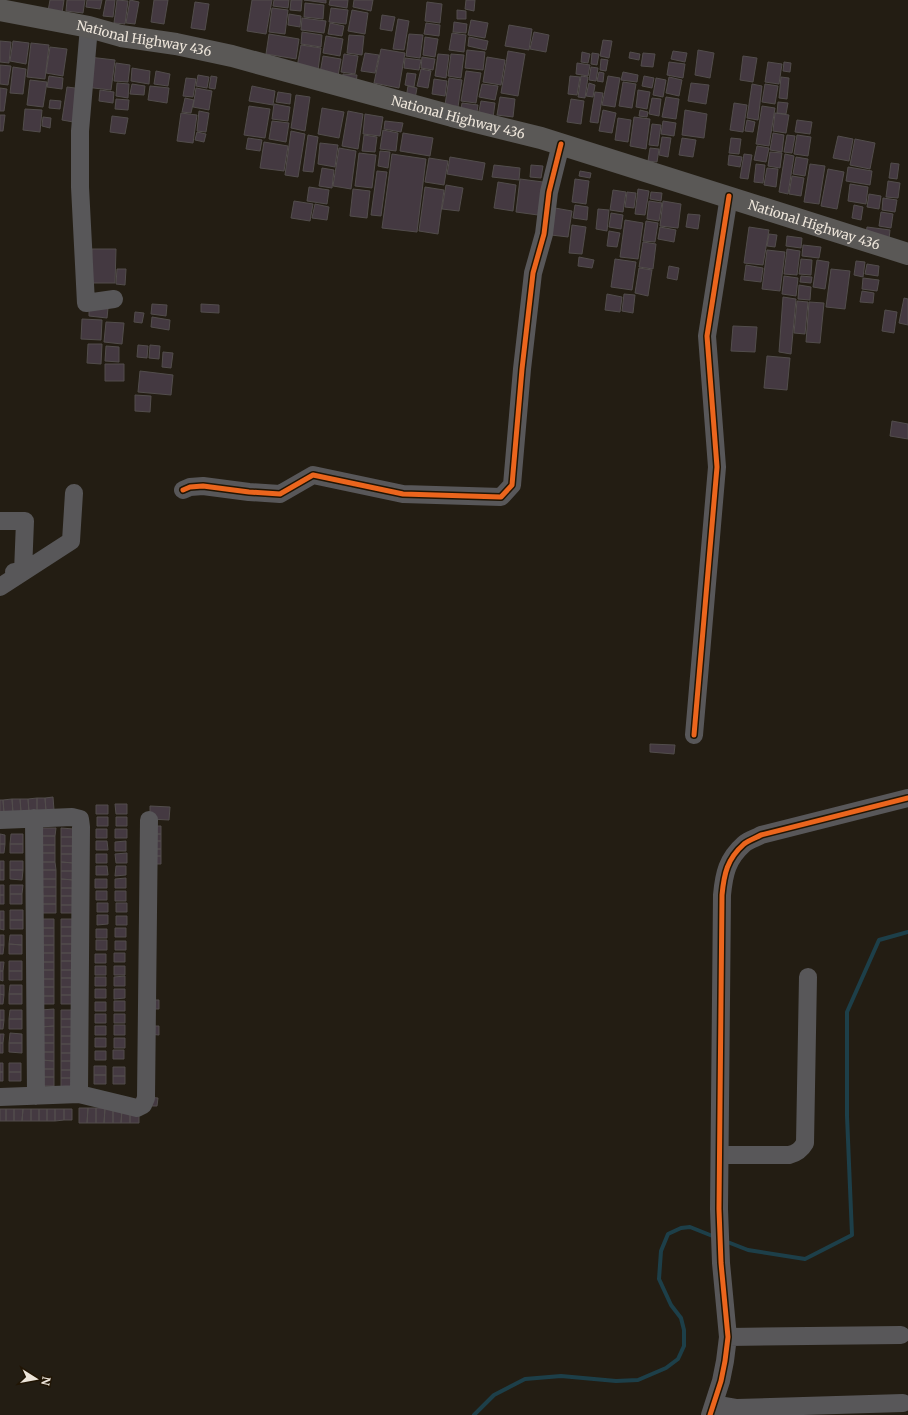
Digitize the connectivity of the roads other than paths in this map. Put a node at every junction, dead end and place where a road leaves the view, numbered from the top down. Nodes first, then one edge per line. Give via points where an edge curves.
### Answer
1 (0, 10) edge
2 (89, 27) junction
3 (561, 144) junction
4 (729, 196) junction
5 (908, 254) edge
6 (114, 299) dead end
7 (183, 490) dead end
8 (74, 493) dead end
9 (0, 521) edge
10 (0, 572) edge
11 (23, 572) junction
12 (0, 587) edge
13 (694, 735) dead end
14 (908, 798) edge
15 (34, 818) junction
16 (0, 820) edge
17 (149, 820) dead end
18 (808, 978) dead end
19 (79, 1094) junction
20 (36, 1096) junction
21 (0, 1097) edge
22 (721, 1155) junction
23 (901, 1335) dead end
24 (728, 1337) junction
25 (903, 1403) dead end
26 (712, 1410) edge

1 - 2 main road, National Highway 436
2 - 3 main road, National Highway 436 via 121,36 232,56
2 - 6 street via 80,131 86,303
3 - 4 main road, National Highway 436
3 - 7 street via 549,192 544,234 533,273 512,485 501,496 403,494 313,475 280,494 203,486
4 - 5 main road, National Highway 436
4 - 13 street via 707,336 717,467
8 - 11 street via 71,541
9 - 11 street via 25,521
10 - 11 street
11 - 12 street
14 - 22 street via 761,835 745,844 730,860 724,876 722,895
15 - 16 street
15 - 19 street via 80,819
15 - 20 street
17 - 19 street via 146,1098 143,1105 137,1108
18 - 22 street via 806,1143 796,1154 789,1155
19 - 20 street
20 - 21 street
22 - 24 street via 721,1263
23 - 24 street
24 - 26 street via 725,1361
25 - 26 street

